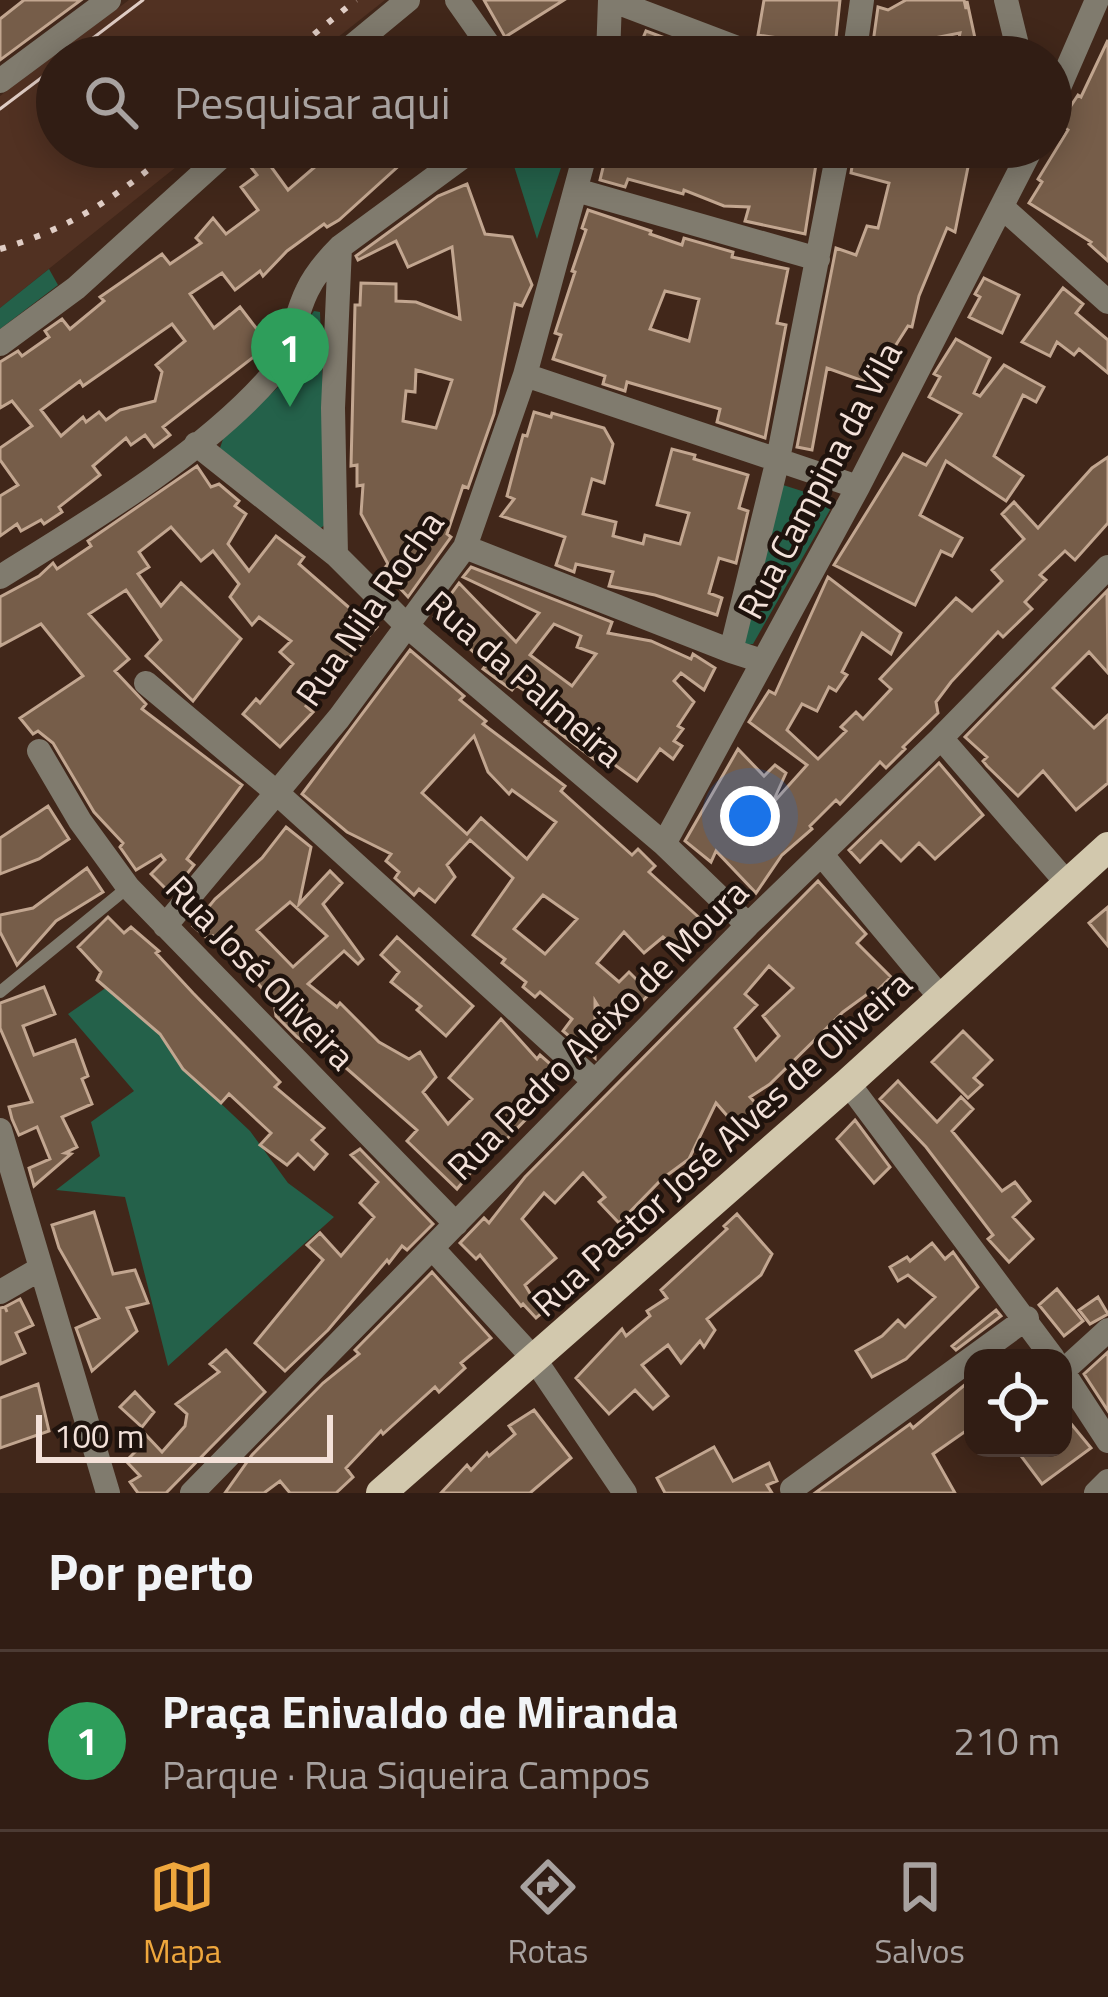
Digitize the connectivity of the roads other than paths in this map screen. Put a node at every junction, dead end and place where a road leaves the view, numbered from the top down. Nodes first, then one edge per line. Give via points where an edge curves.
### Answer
1 (109, 0) edge
2 (408, 0) edge
3 (457, 0) edge
4 (611, 0) edge
5 (862, 0) edge
6 (1006, 0) edge
7 (1097, 0) edge
8 (61, 36) edge
9 (364, 36) edge
10 (482, 36) edge
11 (610, 36) edge
12 (706, 36) edge
13 (857, 36) edge
14 (1015, 36) edge
15 (36, 54) edge
16 (1072, 58) edge
17 (0, 81) edge
18 (209, 168) edge
19 (447, 168) edge
20 (582, 168) edge
21 (835, 168) edge
22 (1022, 168) edge
23 (576, 190) junction
24 (1003, 208) junction
25 (340, 247) junction
26 (818, 259) junction
27 (1108, 302) edge
28 (0, 344) edge
29 (525, 375) junction
30 (196, 444) junction
31 (778, 460) junction
32 (858, 488) junction
33 (465, 547) junction
34 (336, 555) junction
35 (1108, 567) edge
36 (0, 577) edge
37 (406, 626) junction
38 (731, 651) junction
39 (762, 661) junction
40 (146, 683) dead end
41 (941, 738) junction
42 (39, 751) dead end
43 (278, 794) junction
44 (664, 844) junction
45 (1108, 847) edge
46 (822, 855) junction
47 (1067, 884) junction
48 (128, 887) junction
49 (748, 925) junction
50 (165, 926) junction
51 (0, 992) edge
52 (941, 998) junction
53 (594, 1081) junction
54 (848, 1083) junction
55 (0, 1130) edge
56 (456, 1224) junction
57 (433, 1249) junction
58 (40, 1269) junction
59 (0, 1292) edge
60 (1027, 1318) junction
61 (1108, 1330) edge
62 (1048, 1349) edge
63 (535, 1360) junction
64 (1072, 1364) edge
65 (1072, 1386) edge
66 (1108, 1442) edge
67 (1108, 1481) edge
68 (792, 1489) dead end
69 (108, 1493) edge
70 (192, 1493) edge
71 (381, 1493) edge
72 (625, 1493) edge
73 (1096, 1493) edge

1 - 8 street
2 - 9 street
3 - 10 street
4 - 11 street
4 - 12 street
5 - 13 street
6 - 14 street
7 - 16 street
15 - 17 street
18 - 28 street via 76,288
19 - 25 street
20 - 23 street, Rua Nila Rocha
21 - 26 street
22 - 24 street, Rua Campina da Vila
23 - 26 street
23 - 29 street, Rua Nila Rocha
24 - 27 street
24 - 32 street, Rua Campina da Vila
25 - 30 street via 307,290 274,373
25 - 34 street
26 - 31 street
29 - 31 street
29 - 33 street, Rua Nila Rocha
30 - 34 street, Rua da Palmeira
30 - 36 street
31 - 32 street
31 - 38 street
32 - 39 street, Rua Campina da Vila
33 - 37 street, Rua Nila Rocha
33 - 38 street
34 - 37 street, Rua da Palmeira
35 - 41 street, Rua Pedro Aleixo de Moura
37 - 43 street, Rua Nila Rocha
37 - 44 street, Rua da Palmeira
38 - 39 street
39 - 44 street, Rua Campina da Vila
40 - 43 street
41 - 46 street, Rua Pedro Aleixo de Moura
41 - 47 street
42 - 48 street, Rua José Oliveira
43 - 50 street, Rua Nila Rocha
43 - 53 street
44 - 49 street, Rua da Palmeira
45 - 47 main road, Rua Pastor José Alves de Oliveira
46 - 49 street, Rua Pedro Aleixo de Moura
46 - 52 street
47 - 52 main road, Rua Pastor José Alves de Oliveira
48 - 50 street, Rua José Oliveira
48 - 51 lane
49 - 53 street, Rua Pedro Aleixo de Moura
50 - 56 street, Rua José Oliveira
52 - 54 main road, Rua Pastor José Alves de Oliveira
53 - 56 street, Rua Pedro Aleixo de Moura
54 - 60 street
54 - 63 main road, Rua Pastor José Alves de Oliveira
55 - 58 street
56 - 57 street, Rua Pedro Aleixo de Moura
57 - 63 street
57 - 70 street, Rua Pedro Aleixo de Moura
58 - 59 street
58 - 69 street
60 - 62 street
60 - 68 street
61 - 64 street
63 - 71 main road, Rua Pastor José Alves de Oliveira
63 - 72 street
65 - 66 street
67 - 73 street

